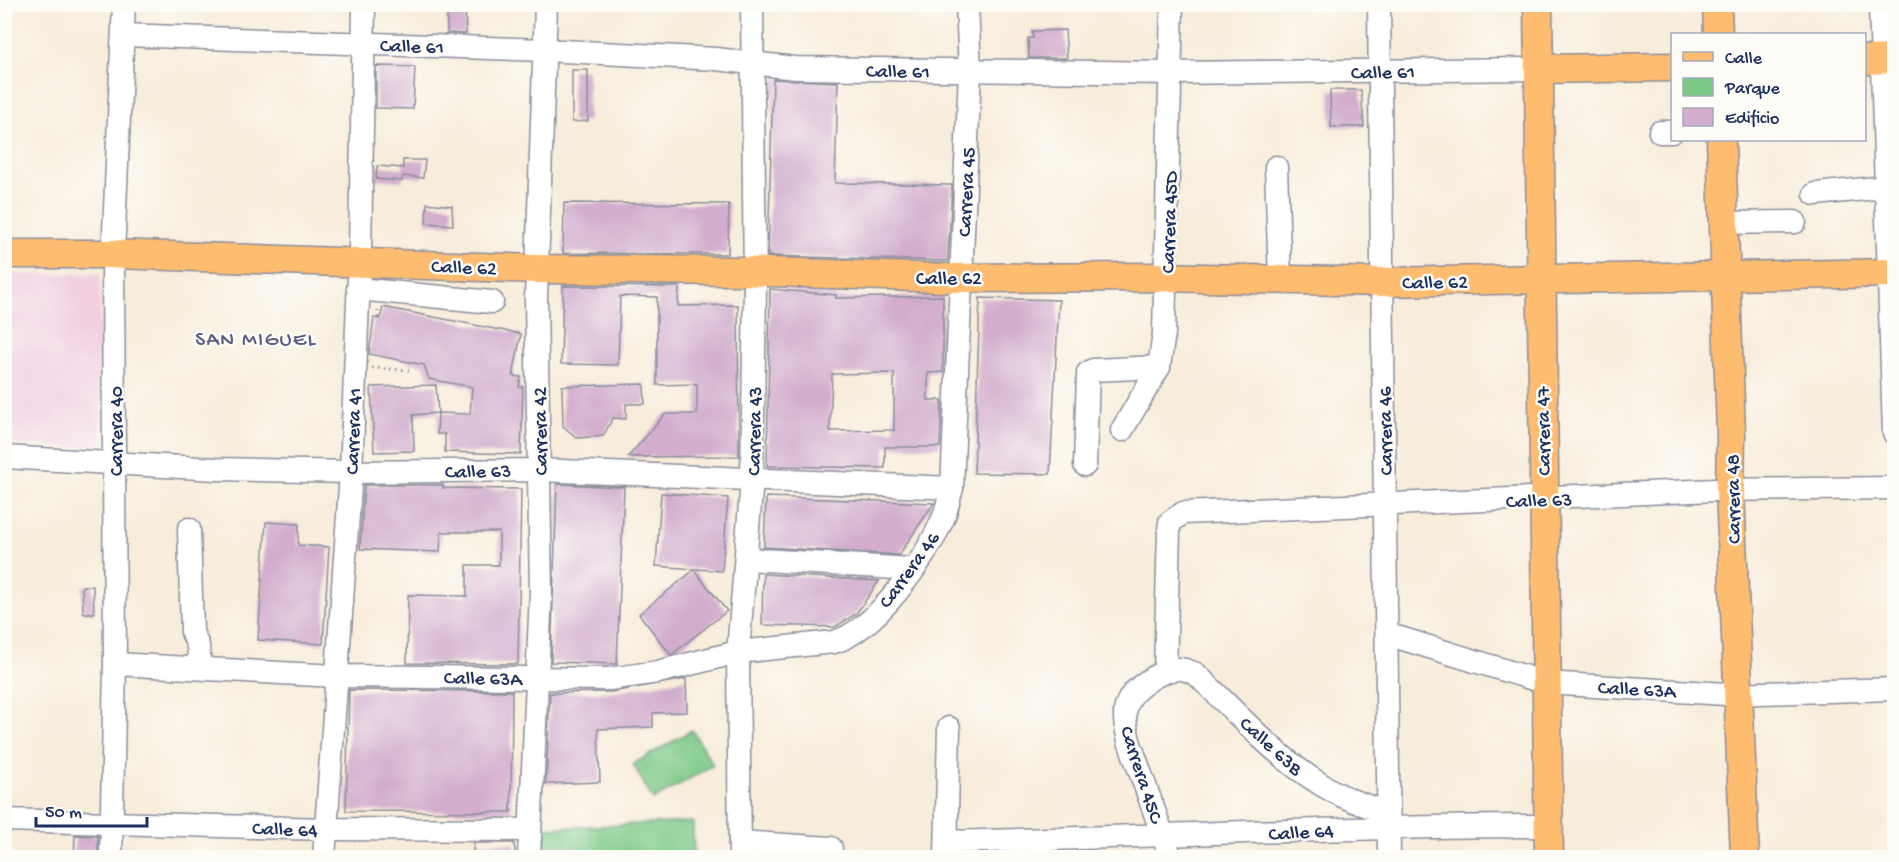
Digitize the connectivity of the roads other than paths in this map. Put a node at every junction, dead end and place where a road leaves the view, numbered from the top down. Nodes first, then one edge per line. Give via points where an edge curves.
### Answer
1 (124, 4) edge
2 (363, 4) edge
3 (546, 4) edge
4 (752, 4) edge
5 (967, 4) edge
6 (1172, 4) edge
7 (1379, 4) edge
8 (1538, 4) edge
9 (1717, 4) edge
10 (1880, 4) edge
11 (1718, 33) edge
12 (123, 35) junction
13 (364, 43) junction
14 (544, 50) junction
15 (1880, 59) edge
16 (752, 62) junction
17 (1671, 68) edge
18 (1539, 69) junction
19 (970, 71) junction
20 (1380, 72) junction
21 (1171, 74) junction
22 (1721, 141) edge
23 (1276, 167) dead end
24 (1886, 187) junction
25 (1815, 194) dead end
26 (1795, 222) dead end
27 (1723, 223) junction
28 (4, 254) edge
29 (113, 254) junction
30 (537, 269) junction
31 (754, 272) junction
32 (1892, 273) edge
33 (1725, 275) junction
34 (358, 276) junction
35 (960, 277) junction
36 (1167, 277) junction
37 (1541, 279) junction
38 (1280, 280) junction
39 (1382, 282) junction
40 (492, 302) dead end
41 (1159, 366) junction
42 (1122, 430) dead end
43 (1894, 433) edge
44 (4, 457) edge
45 (115, 463) junction
46 (1085, 465) dead end
47 (539, 470) junction
48 (351, 472) junction
49 (752, 479) junction
50 (952, 488) junction
51 (1894, 488) edge
52 (1730, 490) junction
53 (1543, 499) junction
54 (1384, 505) junction
55 (189, 529) dead end
56 (746, 559) junction
57 (912, 569) junction
58 (1387, 634) junction
59 (847, 638) joint
60 (738, 652) junction
61 (116, 664) junction
62 (200, 667) junction
63 (1165, 671) junction
64 (336, 676) junction
65 (536, 678) junction
66 (1546, 683) junction
67 (1894, 689) edge
68 (1738, 693) junction
69 (949, 728) dead end
70 (1388, 819) junction
71 (4, 820) edge
72 (112, 822) junction
73 (1548, 826) junction
74 (325, 830) junction
75 (530, 830) junction
76 (1167, 847) edge
77 (831, 848) dead end
78 (740, 850) edge
79 (946, 850) edge
80 (111, 858) edge
81 (324, 858) edge
82 (529, 858) edge
83 (1389, 858) edge
84 (1549, 858) edge
85 (1745, 858) edge

1 - 12 street, Carrera 40
2 - 13 street, Carrera 41
3 - 14 street, Carrera 42
4 - 16 street, Carrera 43
5 - 19 street, Carrera 45
6 - 21 street, Carrera 45D
7 - 20 street, Carrera 46
8 - 18 main road, Carrera 47
9 - 11 main road
10 - 15 street
12 - 13 street, Calle 61
12 - 29 street, Carrera 40
13 - 14 street, Calle 61
13 - 34 street, Carrera 41
14 - 16 street, Calle 61
14 - 30 street, Carrera 42
15 - 24 street
16 - 19 street, Calle 61 via 795,68
16 - 31 street, Carrera 43
17 - 18 main road, Calle 61
18 - 20 street, Calle 61
18 - 37 main road, Carrera 47
19 - 21 street, Calle 61
19 - 35 street, Carrera 45
20 - 21 street, Calle 61
20 - 39 street, Carrera 46
21 - 36 street, Carrera 45D
22 - 27 main road, Carrera 48
23 - 38 street
24 - 25 street
24 - 32 street
26 - 27 street
27 - 33 main road, Carrera 48
28 - 29 main road, Calle 62
29 - 34 main road, Calle 62
29 - 45 street, Carrera 40
30 - 31 main road, Calle 62
30 - 34 main road, Calle 62
30 - 47 street, Carrera 42
31 - 35 main road, Calle 62
31 - 49 street, Carrera 43
32 - 33 main road, Calle 62
32 - 43 street
33 - 37 main road, Calle 62
33 - 52 main road, Carrera 48
34 - 40 street
34 - 48 street, Carrera 41
35 - 36 main road, Calle 62
35 - 50 street, Carrera 45
36 - 38 main road, Calle 62
36 - 41 street, Carrera 45D
37 - 39 main road, Calle 62
37 - 53 main road, Carrera 47
38 - 39 main road, Calle 62
39 - 54 street, Carrera 46
41 - 42 street, Carrera 45D
41 - 46 street via 1088,373
44 - 45 street, Calle 63
45 - 48 street, Calle 63
45 - 61 street, Carrera 40
47 - 48 street, Calle 63
47 - 49 street, Calle 63
47 - 65 street, Carrera 42 via 541,593
48 - 64 street, Carrera 41
49 - 50 street, Calle 63
49 - 56 street, Carrera 43
50 - 57 street, Carrera 46 via 940,525
51 - 52 street, Calle 63
52 - 53 street, Calle 63
52 - 68 main road, Carrera 48
53 - 54 street, Calle 63
53 - 66 main road, Carrera 47
54 - 58 street, Carrera 46
54 - 63 street, Calle 63 via 1183,513 1170,522
55 - 62 street via 192,632
56 - 57 street
56 - 60 street, Carrera 43
57 - 59 street, Carrera 46 via 873,618
58 - 66 street, Calle 63A
58 - 70 street, Carrera 46
59 - 60 street, Calle 63A
60 - 65 street, Calle 63A via 633,676
60 - 78 street, Carrera 43
61 - 62 street, Calle 63A
61 - 72 street, Carrera 40
62 - 64 street, Calle 63A
63 - 70 street, Calle 63B via 1180,668 1196,674 1307,776
63 - 76 street, Carrera 45C via 1135,692 1126,705 1125,721
64 - 65 street, Calle 63A
64 - 74 street, Carrera 41
65 - 75 street, Carrera 42
66 - 68 street, Calle 63A
66 - 73 main road, Carrera 47
67 - 68 street, Calle 63A
68 - 85 main road, Carrera 48
69 - 79 street
70 - 73 street, Calle 64
70 - 76 street, Calle 64
70 - 83 street, Carrera 46
71 - 72 street, Calle 64
72 - 74 street, Calle 64
72 - 80 street, Carrera 40
73 - 84 main road, Carrera 47
74 - 75 street, Calle 64
74 - 81 street, Carrera 41
75 - 82 street, Carrera 42
76 - 79 street, Calle 64
77 - 78 street

